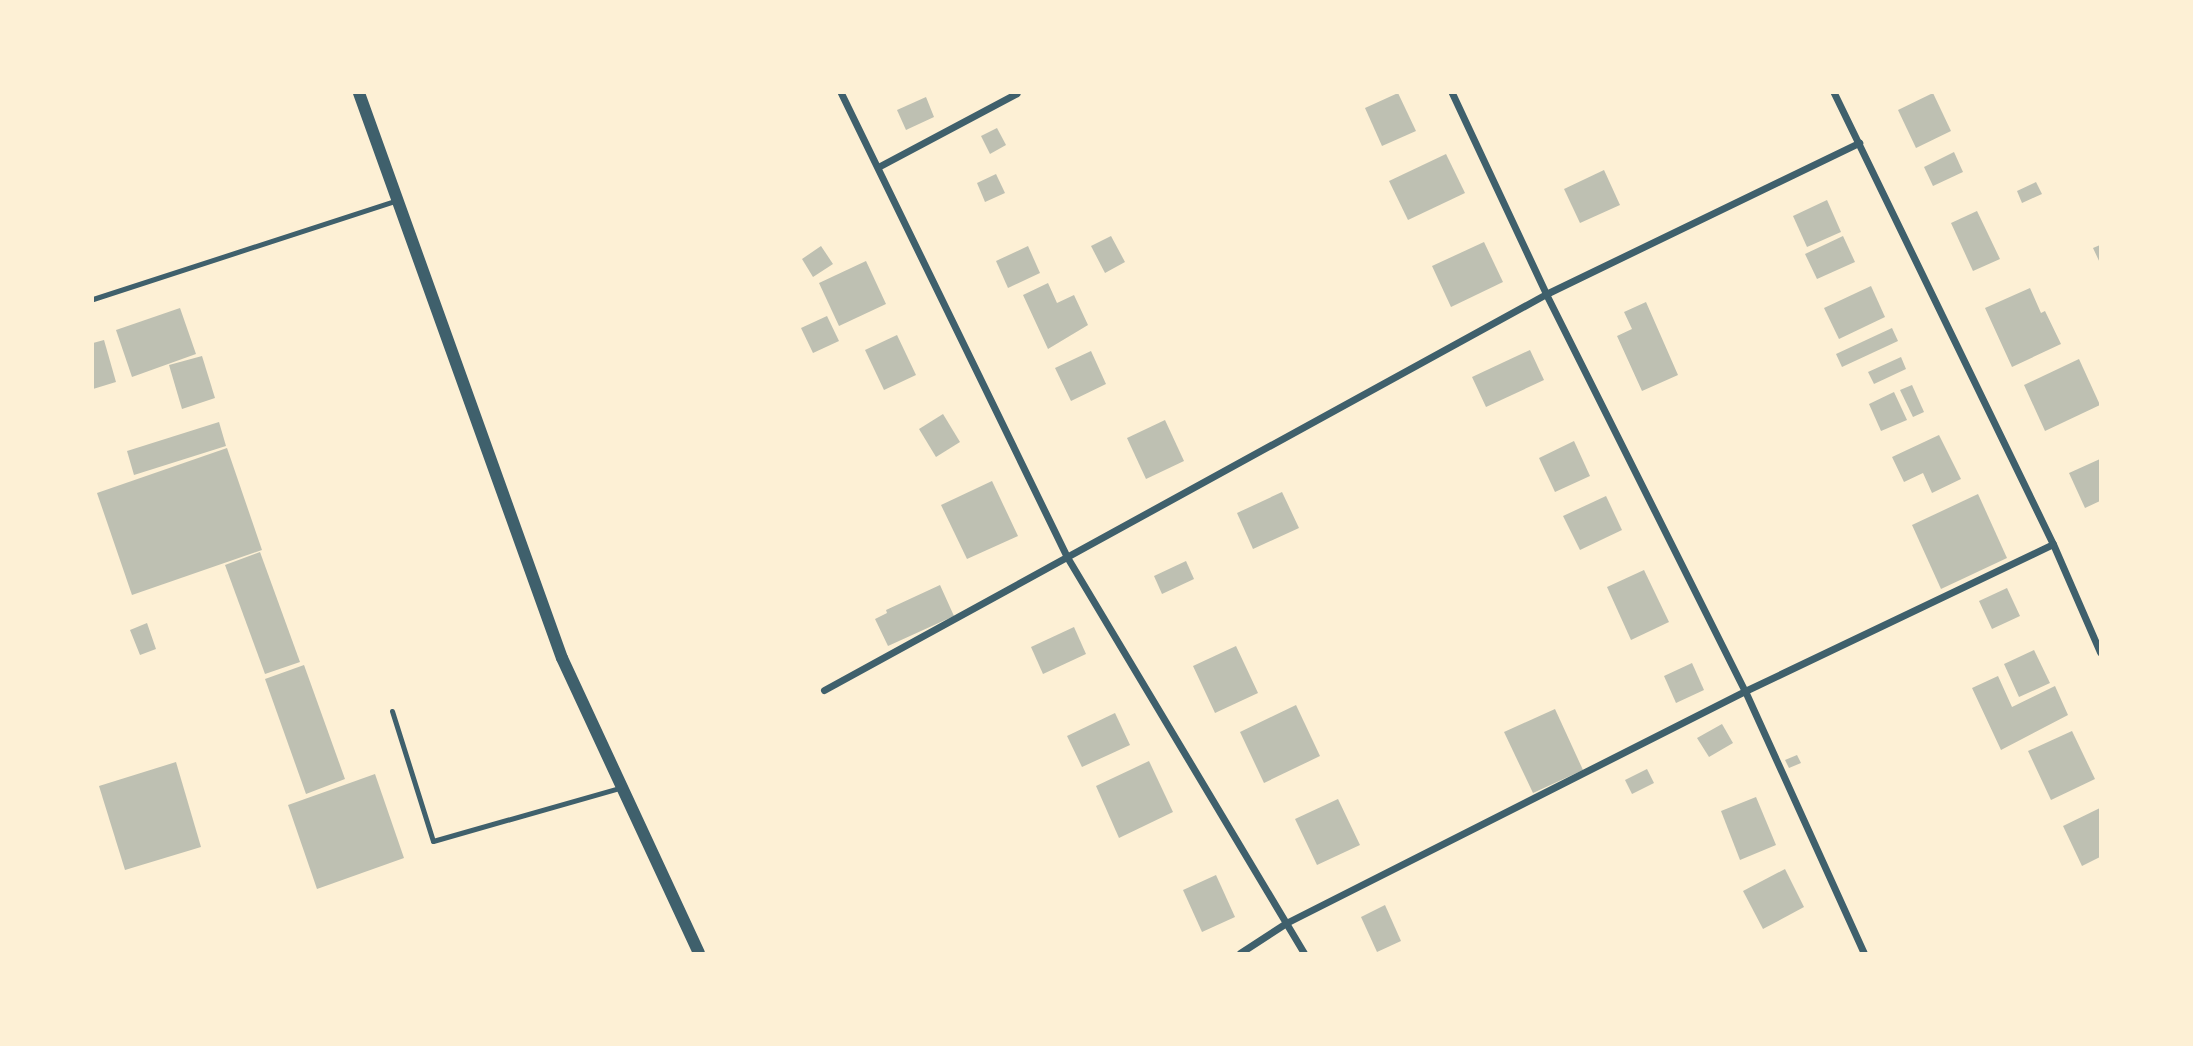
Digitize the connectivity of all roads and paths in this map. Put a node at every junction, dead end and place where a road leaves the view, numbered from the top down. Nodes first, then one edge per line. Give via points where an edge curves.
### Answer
1 (359, 93) edge
2 (841, 93) edge
3 (1017, 93) edge
4 (1452, 93) edge
5 (1834, 93) edge
6 (1858, 143) junction
7 (878, 167) junction
8 (397, 200) junction
9 (1546, 294) junction
10 (93, 299) edge
11 (2053, 544) junction
12 (1067, 557) junction
13 (2100, 652) edge
14 (824, 690) dead end
15 (1745, 691) junction
16 (392, 711) dead end
17 (622, 788) junction
18 (1286, 923) junction
19 (699, 953) edge
20 (1240, 953) edge
21 (1304, 953) edge
22 (1864, 953) edge

1 - 8 street
2 - 7 street
3 - 7 street
4 - 9 street
5 - 6 street
6 - 9 street
6 - 11 street
7 - 12 street
8 - 10 lane
8 - 17 street via 562,658
9 - 12 street
9 - 15 street
11 - 13 street
11 - 15 street
12 - 14 street
12 - 18 street
15 - 18 street
15 - 22 street
16 - 17 lane via 433,841
17 - 19 street
18 - 20 street
18 - 21 street

